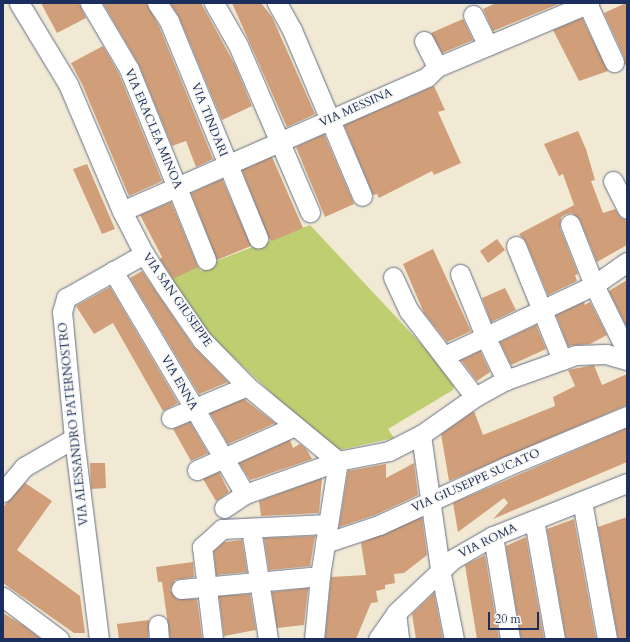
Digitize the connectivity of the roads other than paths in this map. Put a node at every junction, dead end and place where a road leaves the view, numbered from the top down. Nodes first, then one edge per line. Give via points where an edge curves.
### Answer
1 (19, 3) edge
2 (90, 3) edge
3 (157, 3) edge
4 (214, 3) edge
5 (277, 3) edge
6 (588, 3) edge
7 (473, 15) dead end
8 (424, 41) dead end
9 (488, 46) junction
10 (614, 62) dead end
11 (437, 67) junction
12 (330, 119) junction
13 (278, 142) junction
14 (227, 165) junction
15 (614, 181) dead end
16 (178, 187) junction
17 (362, 196) dead end
18 (627, 209) edge
19 (122, 211) junction
20 (310, 212) dead end
21 (570, 224) dead end
22 (258, 238) dead end
23 (516, 246) dead end
24 (144, 254) junction
25 (206, 260) dead end
26 (627, 262) edge
27 (113, 271) junction
28 (460, 274) dead end
29 (393, 277) dead end
30 (594, 285) junction
31 (541, 310) junction
32 (485, 336) junction
33 (627, 352) edge
34 (444, 356) junction
35 (562, 360) junction
36 (627, 360) edge
37 (506, 380) junction
38 (247, 386) junction
39 (475, 397) junction
40 (195, 409) junction
41 (627, 416) edge
42 (171, 418) dead end
43 (295, 426) junction
44 (421, 434) junction
45 (74, 438) junction
46 (223, 458) junction
47 (338, 460) junction
48 (197, 470) dead end
49 (627, 483) edge
50 (3, 492) edge
51 (245, 494) junction
52 (432, 500) junction
53 (582, 501) junction
54 (224, 508) dead end
55 (534, 520) junction
56 (327, 524) junction
57 (251, 528) junction
58 (493, 536) junction
59 (325, 543) junction
60 (440, 569) junction
61 (320, 576) junction
62 (259, 582) junction
63 (206, 586) junction
64 (181, 589) dead end
65 (3, 597) edge
66 (396, 612) junction
67 (59, 639) edge
68 (99, 639) edge
69 (213, 639) edge
70 (268, 639) edge
71 (314, 639) edge
72 (378, 639) edge
73 (399, 639) edge
74 (454, 639) edge
75 (510, 639) edge
76 (555, 639) edge
77 (607, 639) edge

1 - 19 street, VIA SAN GIUSEPPE via 68,84
2 - 16 street, VIA ERACLEA MINOA via 129,69
3 - 14 street, VIA TINDARI via 168,21
4 - 13 street via 238,46
5 - 12 street via 292,30
6 - 9 street, VIA MESSINA
6 - 10 street
7 - 9 street
8 - 11 street
9 - 11 street, VIA MESSINA
11 - 12 street, VIA MESSINA via 427,76
12 - 13 street, VIA MESSINA
12 - 17 street
13 - 14 street, VIA MESSINA
13 - 20 street
14 - 16 street, VIA MESSINA
14 - 22 street, VIA TINDARI
15 - 18 street
16 - 19 street, VIA MESSINA
16 - 25 street, VIA ERACLEA MINOA
19 - 24 street, VIA SAN GIUSEPPE
21 - 30 street
23 - 31 street
24 - 27 street, VIA ALESSANDRO PATERNOSTRO
24 - 38 street, VIA SAN GIUSEPPE via 202,340
26 - 30 street
27 - 40 street, VIA ENNA
27 - 45 street, VIA ALESSANDRO PATERNOSTRO via 66,298 62,312
28 - 32 street
29 - 34 street via 409,311
30 - 31 street
30 - 33 street
31 - 32 street
31 - 35 street
32 - 34 street
32 - 37 street
34 - 39 street
35 - 36 street via 576,355 606,354
35 - 37 street
37 - 39 street
38 - 40 street
38 - 43 street, VIA SAN GIUSEPPE
39 - 44 street
40 - 42 street
40 - 46 street, VIA ENNA
41 - 52 street, VIA GIUSEPPE SUCATO
43 - 46 street
43 - 47 street, VIA SAN GIUSEPPE
44 - 47 street via 389,451
44 - 52 street
45 - 50 street via 24,467
45 - 68 street, VIA ALESSANDRO PATERNOSTRO
46 - 48 street
46 - 51 street, VIA ENNA
47 - 51 street
47 - 56 street
49 - 53 street, VIA ROMA
51 - 54 street
52 - 59 street, VIA GIUSEPPE SUCATO via 378,525
52 - 60 street
53 - 55 street, VIA ROMA
53 - 77 street
55 - 58 street, VIA ROMA
55 - 76 street
56 - 57 street
56 - 59 street
57 - 62 street
57 - 63 street via 222,530 202,547
58 - 60 street, VIA ROMA via 453,558
58 - 75 street
59 - 61 street
60 - 66 street, VIA ROMA
60 - 74 street
61 - 62 street
61 - 71 street
62 - 63 street
62 - 70 street
63 - 64 street
63 - 69 street
65 - 67 street
66 - 72 street, VIA ROMA
66 - 73 street

